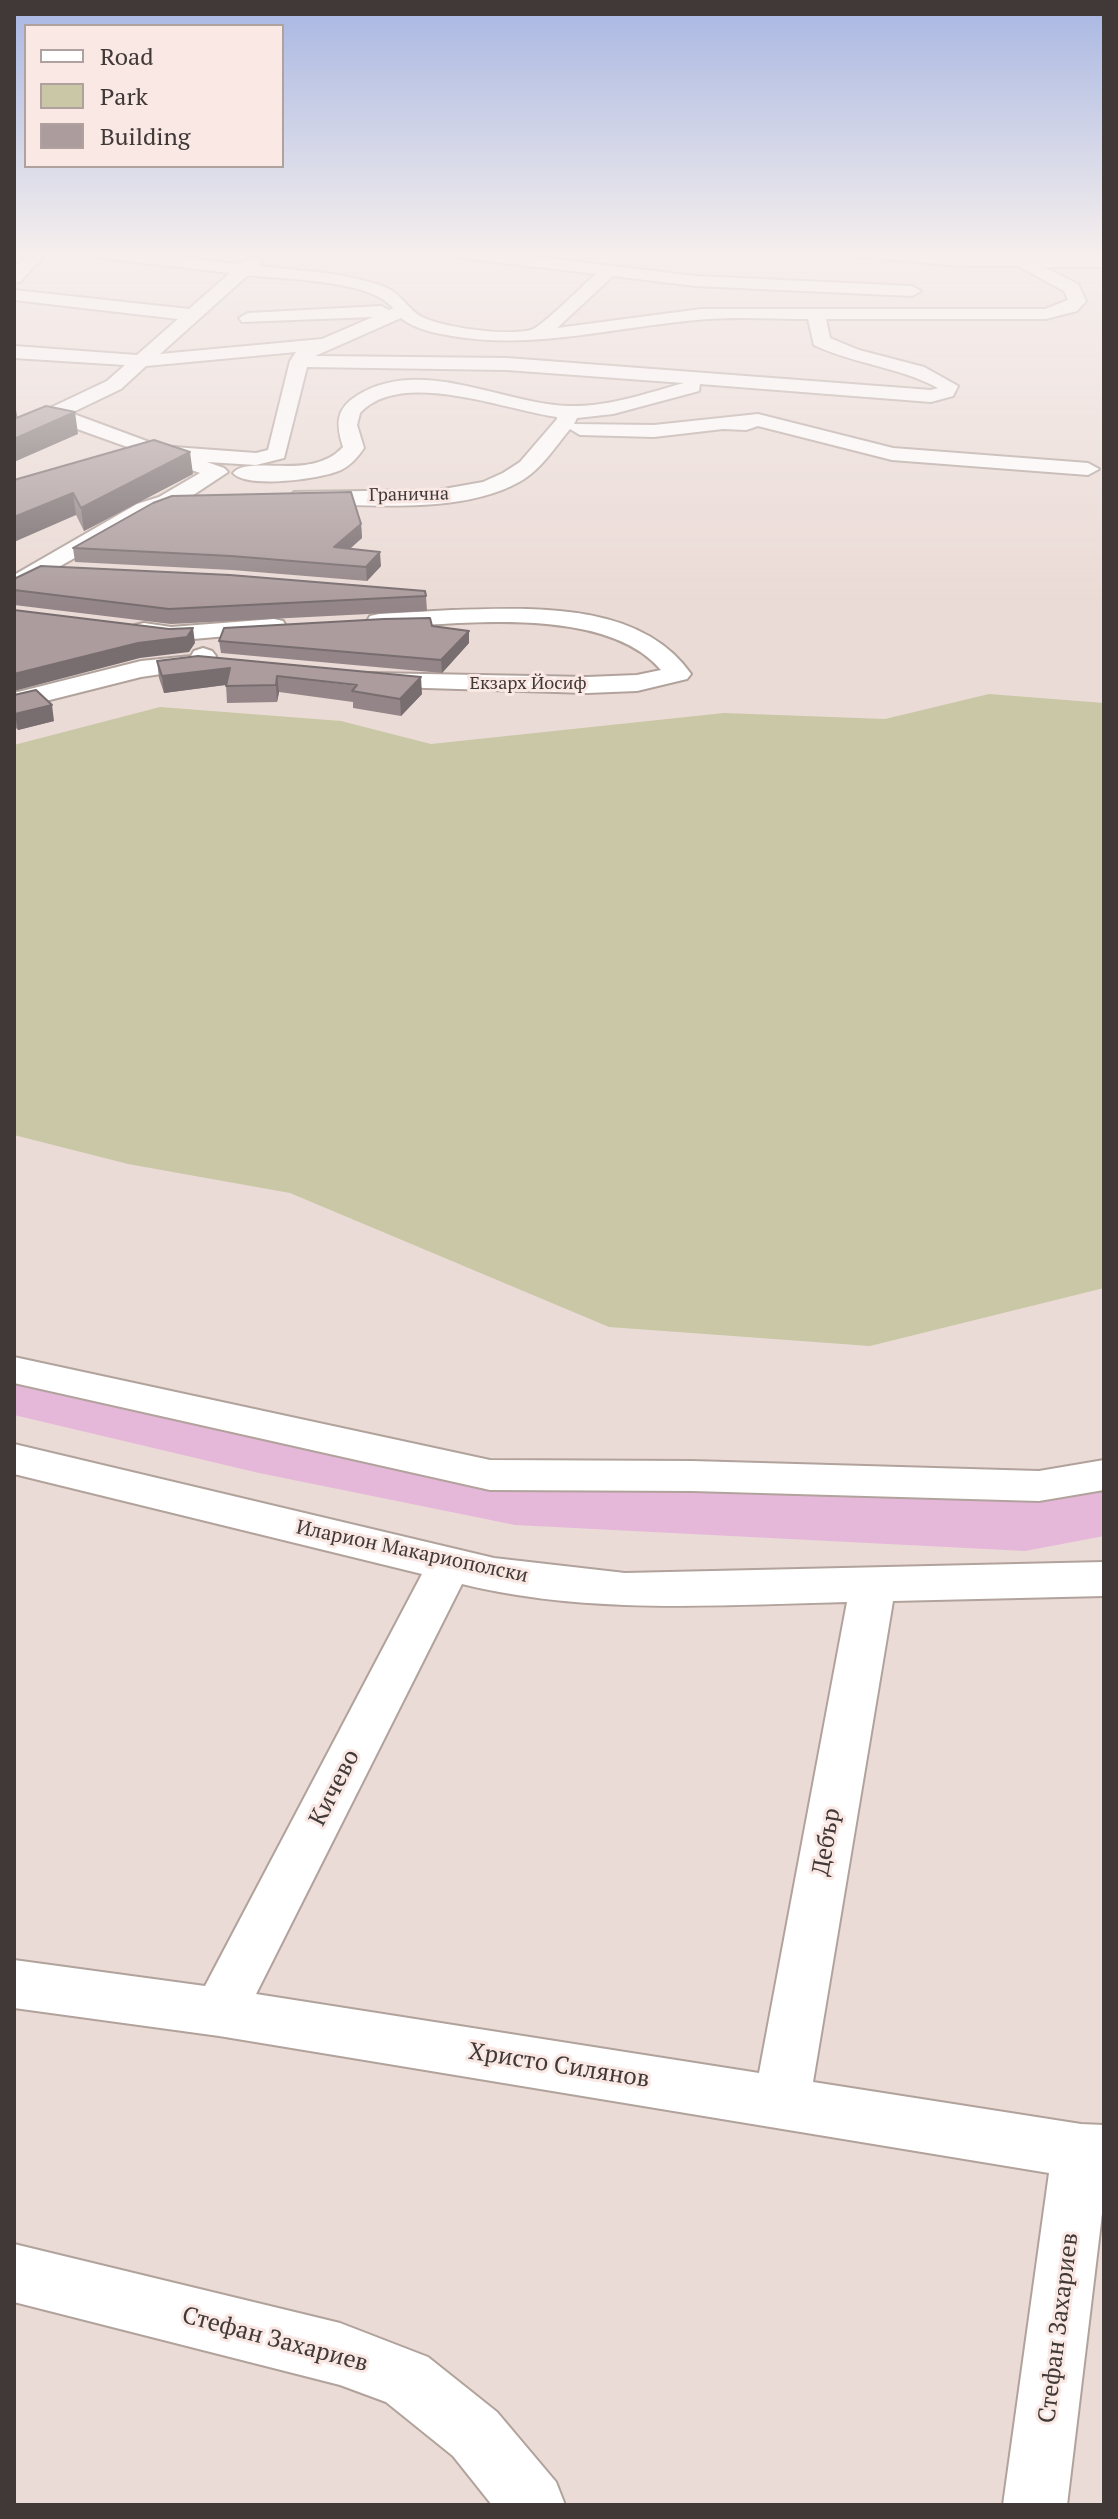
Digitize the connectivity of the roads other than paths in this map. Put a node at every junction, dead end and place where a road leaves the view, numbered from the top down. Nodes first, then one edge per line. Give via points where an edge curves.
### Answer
1 (133, 370) edge
2 (297, 370) edge
3 (588, 370) edge
4 (911, 370) edge
5 (725, 379) junction
6 (54, 414) junction
7 (561, 421) junction
8 (723, 423) junction
9 (14, 433) edge
10 (769, 436) dead end
11 (157, 452) junction
12 (129, 461) edge
13 (1088, 469) dead end
14 (217, 472) junction
15 (281, 497) edge
16 (219, 498) edge
17 (167, 502) junction
18 (40, 571) junction
19 (86, 573) edge
20 (14, 585) edge
21 (416, 595) edge
22 (518, 618) junction
23 (354, 622) edge
24 (293, 625) edge
25 (120, 627) edge
26 (218, 632) junction
27 (200, 662) junction
28 (229, 665) edge
29 (353, 679) edge
30 (14, 701) edge
31 (14, 1370) edge
32 (14, 1459) edge
33 (1104, 1475) edge
34 (450, 1564) junction
35 (1104, 1579) edge
36 (873, 1583) junction
37 (14, 1984) edge
38 (219, 2012) junction
39 (782, 2100) junction
40 (1093, 2151) edge
41 (14, 2273) edge
42 (533, 2505) edge
43 (1035, 2505) edge

1 - 6 street via 114,385
2 - 11 street via 277,454 256,459
3 - 5 street
4 - 5 street via 948,386 946,392 931,396
5 - 7 street
6 - 9 street
6 - 11 street
7 - 8 street via 663,430
7 - 14 street via 455,390 400,388 361,400 349,414 354,448 345,461 322,470
7 - 15 street, Гранична via 526,468 485,489
8 - 10 street via 762,428
8 - 13 street via 766,421 903,455
11 - 12 street
11 - 14 street
14 - 17 street
16 - 17 street
17 - 18 street via 145,509
18 - 19 street
18 - 20 street
21 - 22 street via 497,601
22 - 23 street
22 - 29 street, Екзарх Йосиф via 609,626 652,644 670,658 678,674 637,683 587,685
24 - 26 street
25 - 26 street via 171,634
26 - 27 street
27 - 28 street
27 - 30 street via 141,669
31 - 33 street via 490,1475 1039,1486
32 - 34 street, Иларион Макариополски
34 - 36 street, Иларион Макариополски via 494,1575 625,1590
34 - 38 street, Кичево
35 - 36 street, Иларион Макариополски
36 - 39 street, Дебър
37 - 38 street, Христо Силянов
38 - 39 street, Христо Силянов
39 - 40 street, Христо Силянов
40 - 43 street, Стефан Захариев
41 - 42 street, Стефан Захариев via 340,2354 406,2379 475,2434

